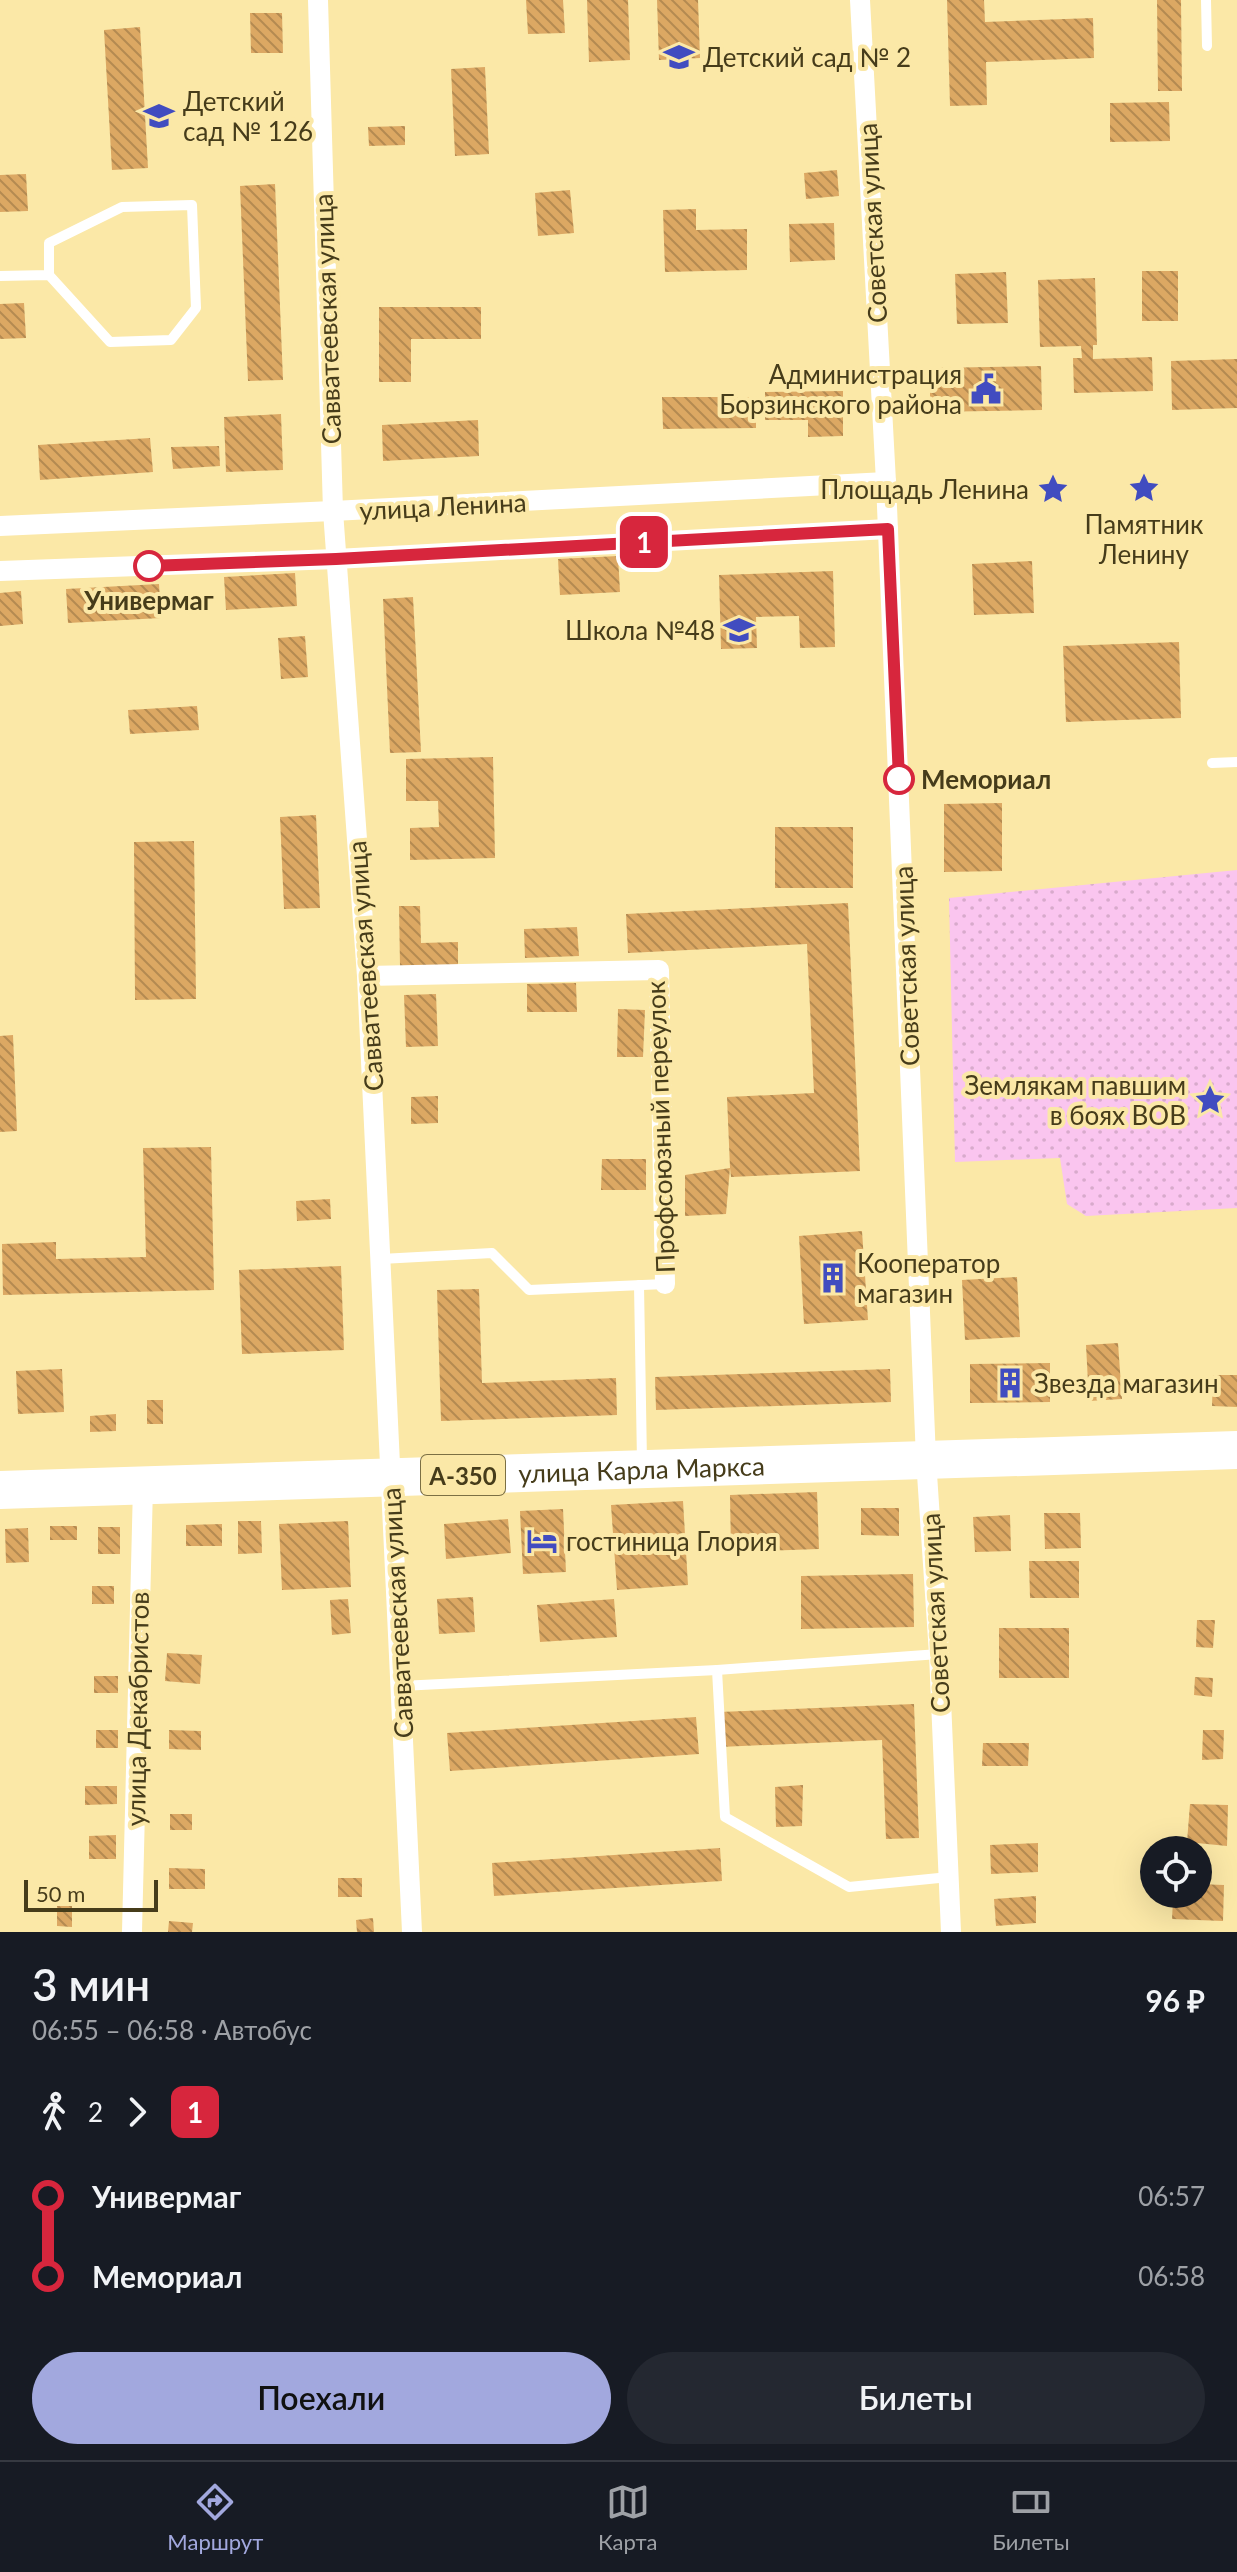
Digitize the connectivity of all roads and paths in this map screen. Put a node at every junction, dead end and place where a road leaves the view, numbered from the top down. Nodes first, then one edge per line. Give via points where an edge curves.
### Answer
1 (318, 0) edge
2 (860, 0) edge
3 (1206, 0) edge
4 (1207, 46) dead end
5 (49, 275) junction
6 (0, 276) edge
7 (886, 482) junction
8 (333, 511) junction
9 (0, 526) edge
10 (888, 529) junction
11 (336, 559) junction
12 (0, 571) edge
13 (1237, 762) edge
14 (1212, 763) dead end
15 (367, 976) junction
16 (381, 1259) junction
17 (665, 1284) joint
18 (639, 1285) junction
19 (1237, 1450) edge
20 (926, 1459) junction
21 (642, 1468) junction
22 (391, 1478) junction
23 (143, 1486) junction
24 (0, 1490) edge
25 (939, 1654) junction
26 (717, 1670) junction
27 (401, 1686) junction
28 (949, 1877) junction
29 (132, 1932) edge
30 (412, 1932) edge
31 (951, 1932) edge

1 - 8 street, Савватеевская улица
2 - 7 street, Советская улица
3 - 4 lane
5 - 5 lane via 49,243 122,207 192,205 196,308 171,340 110,342
5 - 6 lane
7 - 8 street, улица Ленина
7 - 10 street, Советская улица
8 - 9 street, улица Ленина
8 - 11 street, Савватеевская улица
10 - 11 street, улица Ленина
10 - 20 street, Советская улица
11 - 12 street, улица Ленина
11 - 15 street, Савватеевская улица
13 - 14 lane
15 - 16 street, Савватеевская улица
15 - 17 street, Профсоюзный переулок via 659,970
16 - 18 lane via 492,1253 529,1290
16 - 22 street, Савватеевская улица
17 - 18 lane
18 - 21 lane
19 - 20 highway, улица Карла Маркса / А-350
20 - 21 highway, улица Карла Маркса / А-350
20 - 25 street, Советская улица
21 - 22 highway, улица Карла Маркса / А-350
22 - 23 highway, улица Карла Маркса / А-350
22 - 27 street, Савватеевская улица
23 - 24 highway, улица Карла Маркса / А-350
23 - 29 street, улица Декабристов
25 - 26 lane
25 - 28 street, Советская улица
26 - 27 lane
26 - 28 lane via 725,1817 849,1887
27 - 30 street, Савватеевская улица
28 - 31 street, Советская улица

